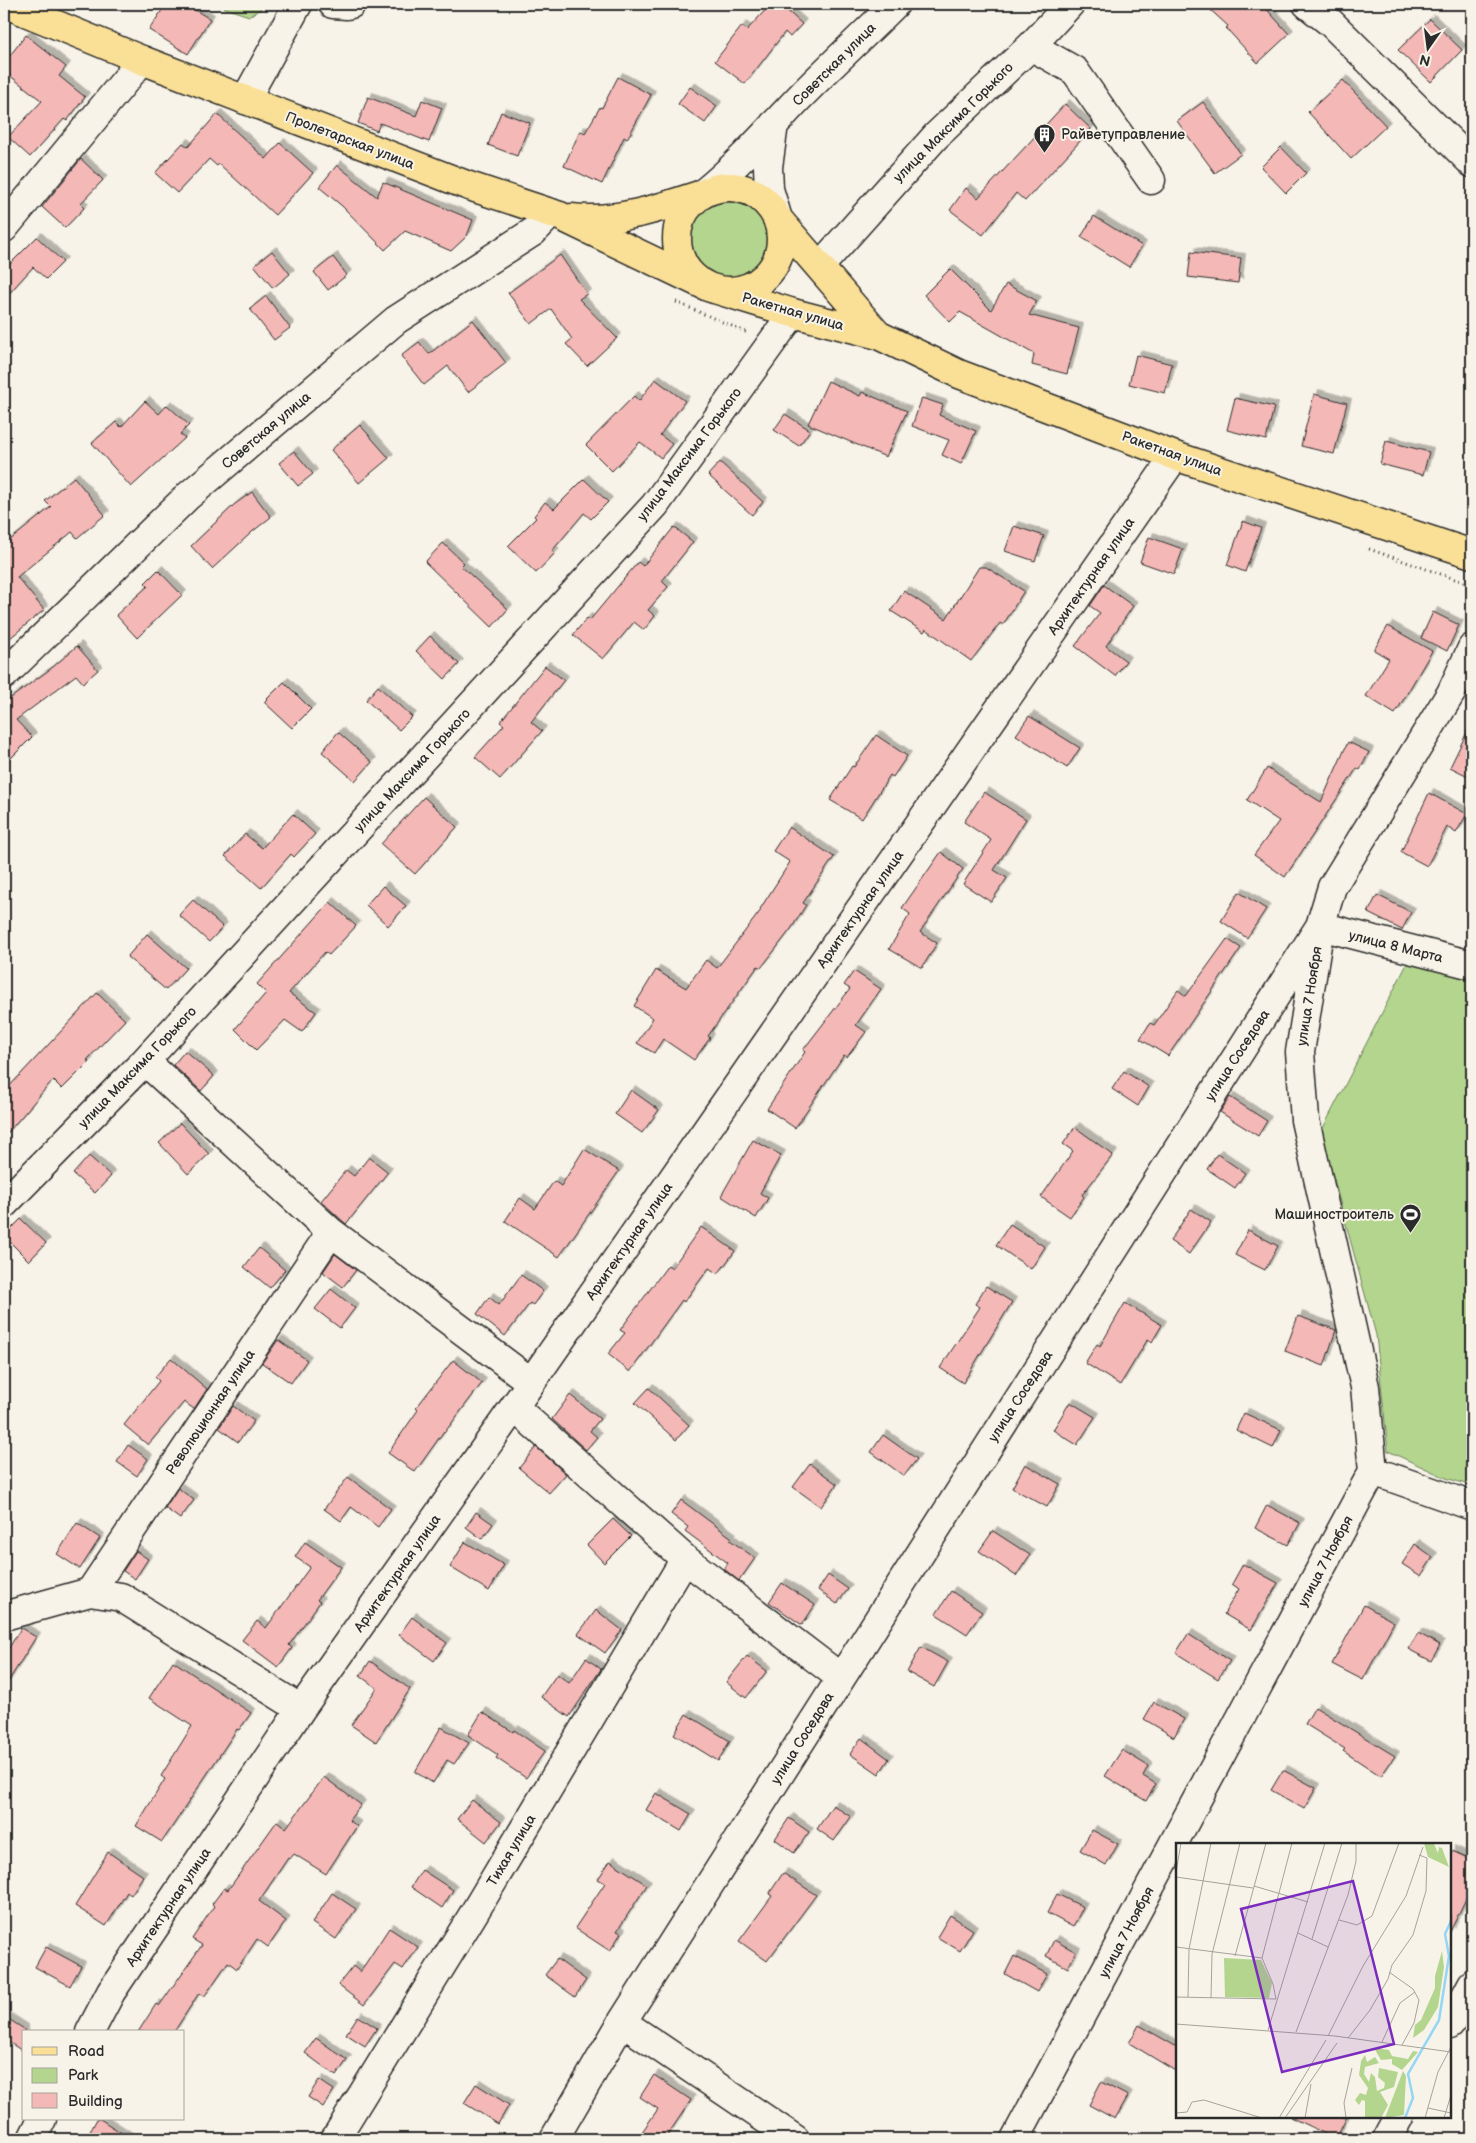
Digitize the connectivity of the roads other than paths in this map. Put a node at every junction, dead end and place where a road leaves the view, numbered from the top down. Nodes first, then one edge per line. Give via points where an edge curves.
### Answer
1 (6, 4) edge
2 (298, 4) edge
3 (333, 4) edge
4 (352, 4) edge
5 (896, 4) edge
6 (1070, 4) edge
7 (1307, 4) edge
8 (1031, 46) junction
9 (142, 60) junction
10 (245, 100) junction
11 (774, 124) junction
12 (1472, 163) edge
13 (1151, 180) dead end
14 (702, 194) junction
15 (555, 215) junction
16 (778, 220) junction
17 (4, 228) edge
18 (820, 266) junction
19 (708, 287) junction
20 (793, 312) junction
21 (878, 335) junction
22 (1175, 456) junction
23 (1472, 554) edge
24 (1472, 648) edge
25 (4, 675) edge
26 (1320, 926) junction
27 (1472, 965) edge
28 (145, 1061) junction
29 (4, 1204) edge
30 (331, 1232) junction
31 (531, 1382) junction
32 (514, 1407) junction
33 (1373, 1471) junction
34 (1472, 1506) edge
35 (685, 1560) junction
36 (90, 1592) junction
37 (4, 1616) edge
38 (840, 1677) junction
39 (301, 1709) junction
40 (1472, 1984) edge
41 (622, 2022) junction
42 (1451, 2023) edge
43 (91, 2030) edge
44 (1398, 2118) edge
45 (42, 2120) edge
46 (32, 2139) edge
47 (335, 2139) edge
48 (554, 2139) edge
49 (795, 2139) edge
50 (1015, 2139) edge
51 (1387, 2139) edge

1 - 9 main road, Пролетарская улица
2 - 10 street
3 - 4 street
5 - 11 street, Советская улица
6 - 8 street, улица Максима Горького
7 - 12 street via 1331,23
8 - 13 street via 1075,71
8 - 18 street, улица Максима Горького via 936,136
9 - 10 main road, Пролетарская улица
9 - 17 street
10 - 15 main road, Пролетарская улица via 469,186
11 - 14 street, Советская улица via 723,178
11 - 16 street via 768,167 769,189
14 - 15 main road, Пролетарская улица via 665,207 621,216 589,220
14 - 16 main road via 717,188 734,187 750,191 767,202
14 - 19 main road via 689,205 678,228 679,253 690,273
15 - 19 main road, Пролетарская улица
15 - 25 street, Советская улица via 381,332 188,496
16 - 18 main road, Ракетная улица
16 - 19 main road via 782,240 774,267 752,286 730,292
18 - 21 main road, Ракетная улица
19 - 20 main road, Ракетная улица
20 - 21 main road, Ракетная улица
20 - 28 street, улица Максима Горького via 655,505
21 - 22 main road, Ракетная улица via 959,374
22 - 23 main road, Ракетная улица
22 - 31 street, Архитектурная улица
24 - 26 street, улица Соседова via 1451,693 1332,887
26 - 27 street, улица 8 Марта
26 - 33 street, улица 7 Ноября via 1300,1052 1305,1120 1365,1387
26 - 38 street, улица Соседова
28 - 29 street, улица Максима Горького
28 - 30 street
30 - 31 street
30 - 36 street, Революционная улица
31 - 32 street, Архитектурная улица
32 - 35 street
32 - 39 street, Архитектурная улица
33 - 34 street
33 - 50 street, улица 7 Ноября
35 - 38 street
35 - 47 street, Тихая улица
36 - 37 street
36 - 39 street via 121,1597
38 - 41 street, улица Соседова
39 - 43 street, Архитектурная улица via 111,1992
40 - 42 street
41 - 48 street, улица Соседова
41 - 49 street
44 - 51 street
45 - 46 street

